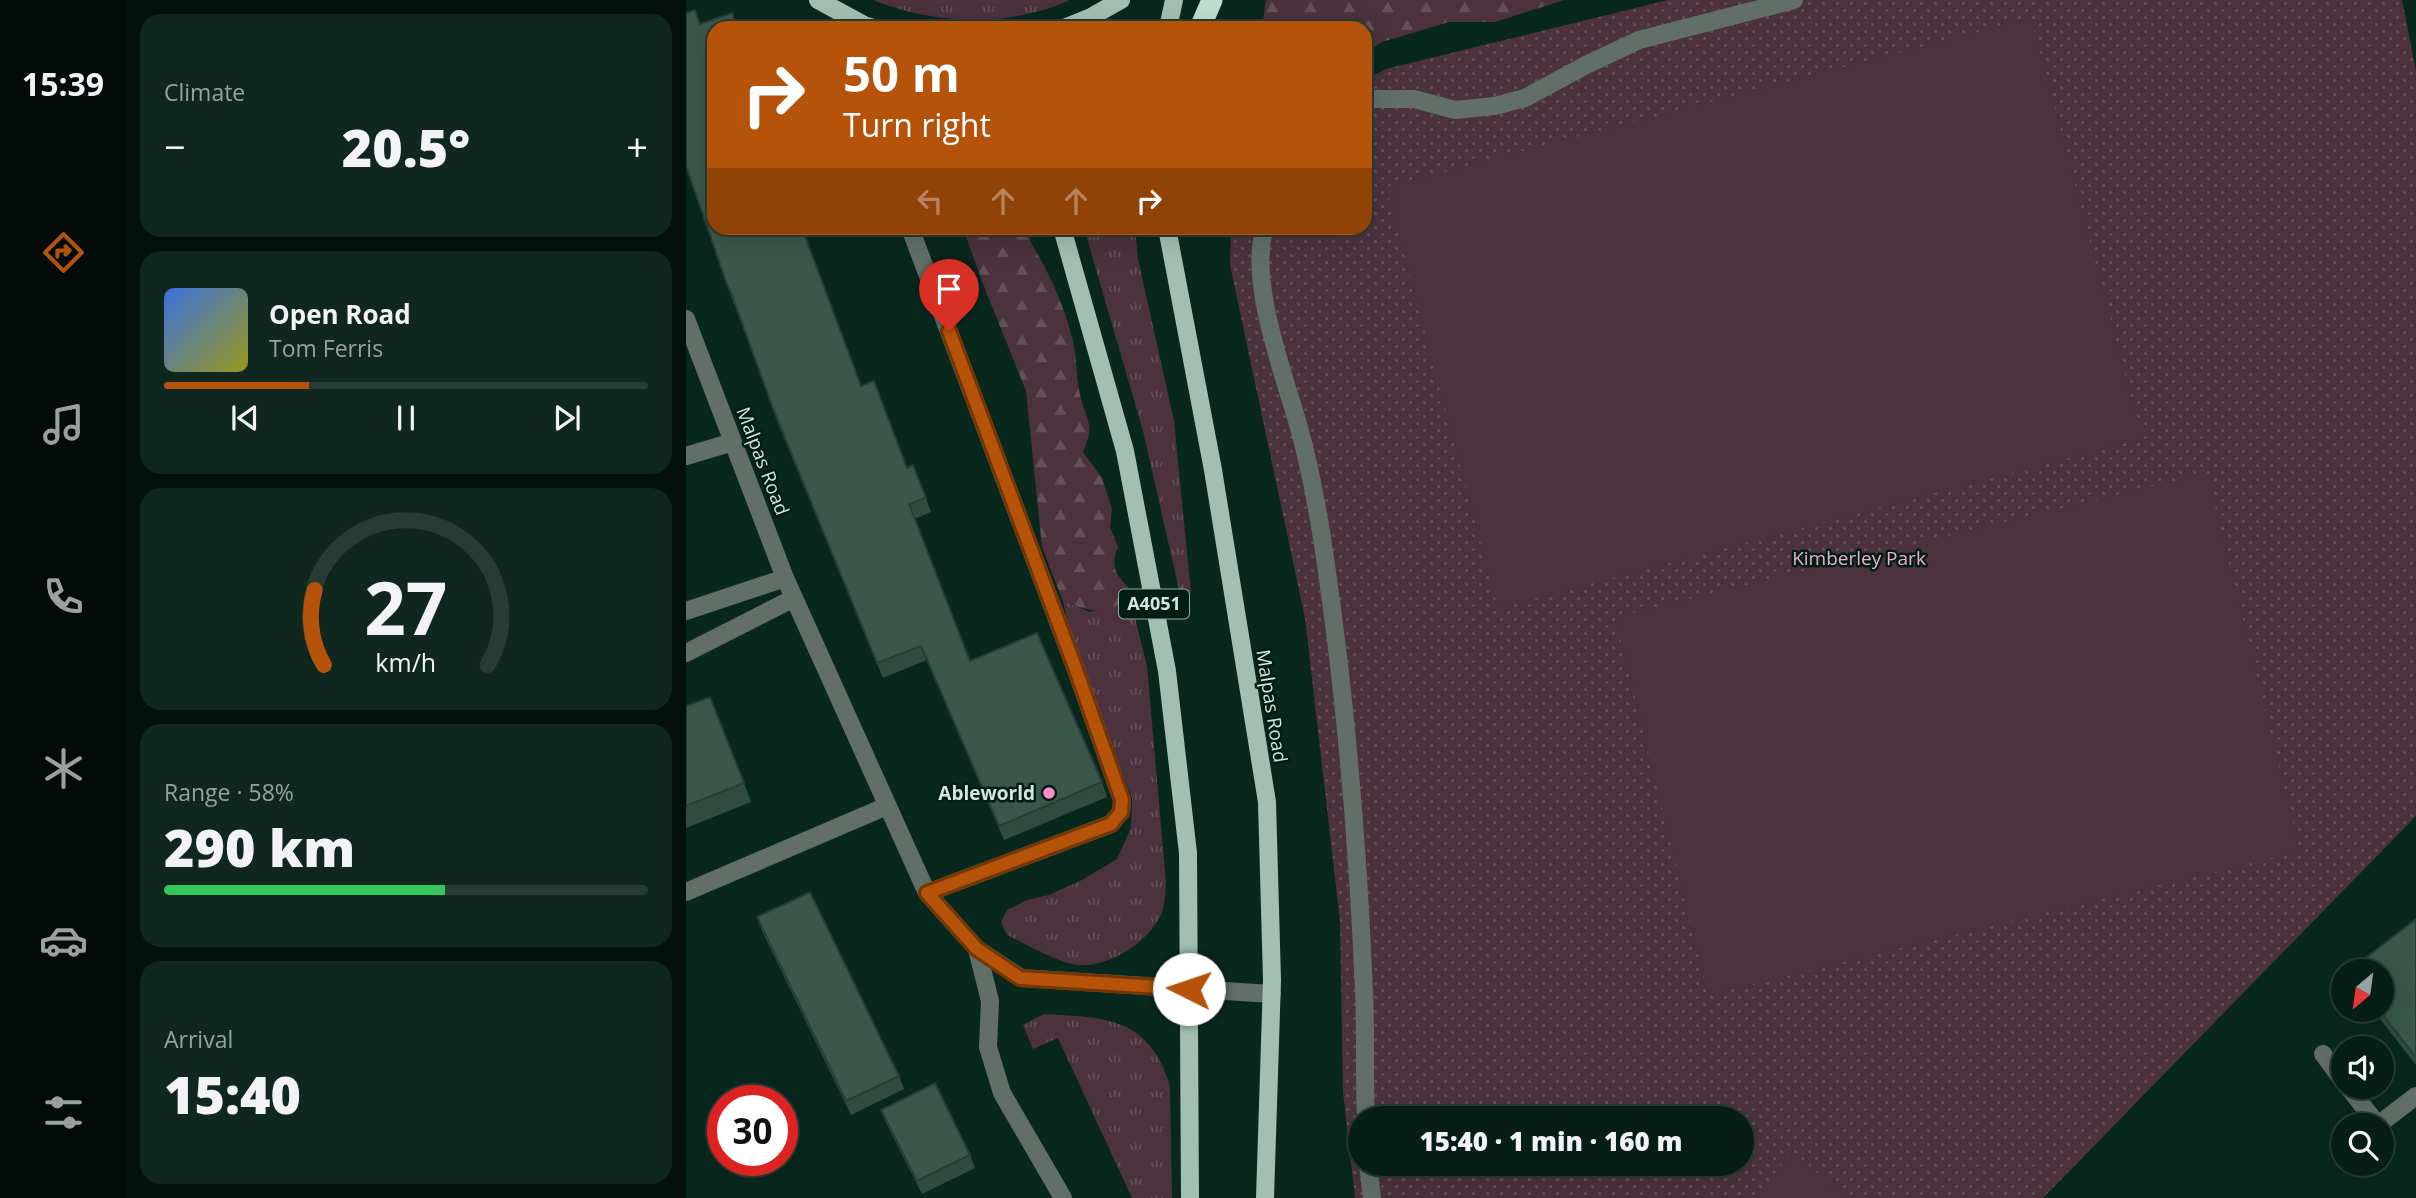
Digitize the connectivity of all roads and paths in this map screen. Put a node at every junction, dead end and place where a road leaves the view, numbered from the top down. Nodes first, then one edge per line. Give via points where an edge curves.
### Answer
1 (818, 0) edge
2 (1121, 0) edge
3 (1174, 0) edge
4 (1212, 0) edge
5 (1794, 0) edge
6 (857, 21) edge
7 (1081, 21) edge
8 (1170, 21) edge
9 (1203, 21) edge
10 (1372, 100) edge
11 (913, 235) edge
12 (1064, 235) edge
13 (1168, 235) edge
14 (1262, 235) edge
15 (686, 320) edge
16 (733, 442) junction
17 (686, 456) edge
18 (785, 578) junction
19 (794, 598) junction
20 (686, 611) edge
21 (686, 653) edge
22 (887, 806) junction
23 (686, 892) edge
24 (927, 893) junction
25 (977, 949) junction
26 (1189, 989) junction
27 (1272, 994) junction
28 (2323, 1054) dead end
29 (2331, 1065) edge
30 (2416, 1096) edge
31 (2357, 1099) edge
32 (1366, 1106) edge
33 (2369, 1113) edge
34 (2394, 1113) edge
35 (1369, 1176) edge
36 (1063, 1198) edge
37 (1190, 1198) edge
38 (1265, 1198) edge
39 (1372, 1198) edge

1 - 6 main road
2 - 7 main road
3 - 8 main road
4 - 9 highway
5 - 10 street via 1639,40 1525,98 1495,106 1455,110 1414,99
11 - 24 street via 1122,800 1121,812 1111,824
12 - 26 main road, A4051 via 1125,451 1167,671 1188,853
13 - 27 main road, Malpas Road via 1213,470 1267,802
14 - 32 street via 1263,290 1275,352 1298,426 1324,541 1347,727 1361,930
15 - 16 street, Malpas Road
16 - 17 street
16 - 18 street, Malpas Road
18 - 19 street, Malpas Road
18 - 20 street
19 - 21 street
19 - 22 street, Malpas Road
22 - 23 street
22 - 24 street, Malpas Road
24 - 25 street, Malpas Road
25 - 26 street, Malpas Road via 1020,978
25 - 36 street, Malpas Road via 990,1002 988,1047 1002,1093
26 - 27 street, Malpas Road
26 - 37 main road, A4051
27 - 38 main road, Malpas Road
28 - 29 street
30 - 34 street
31 - 33 street
35 - 39 street

